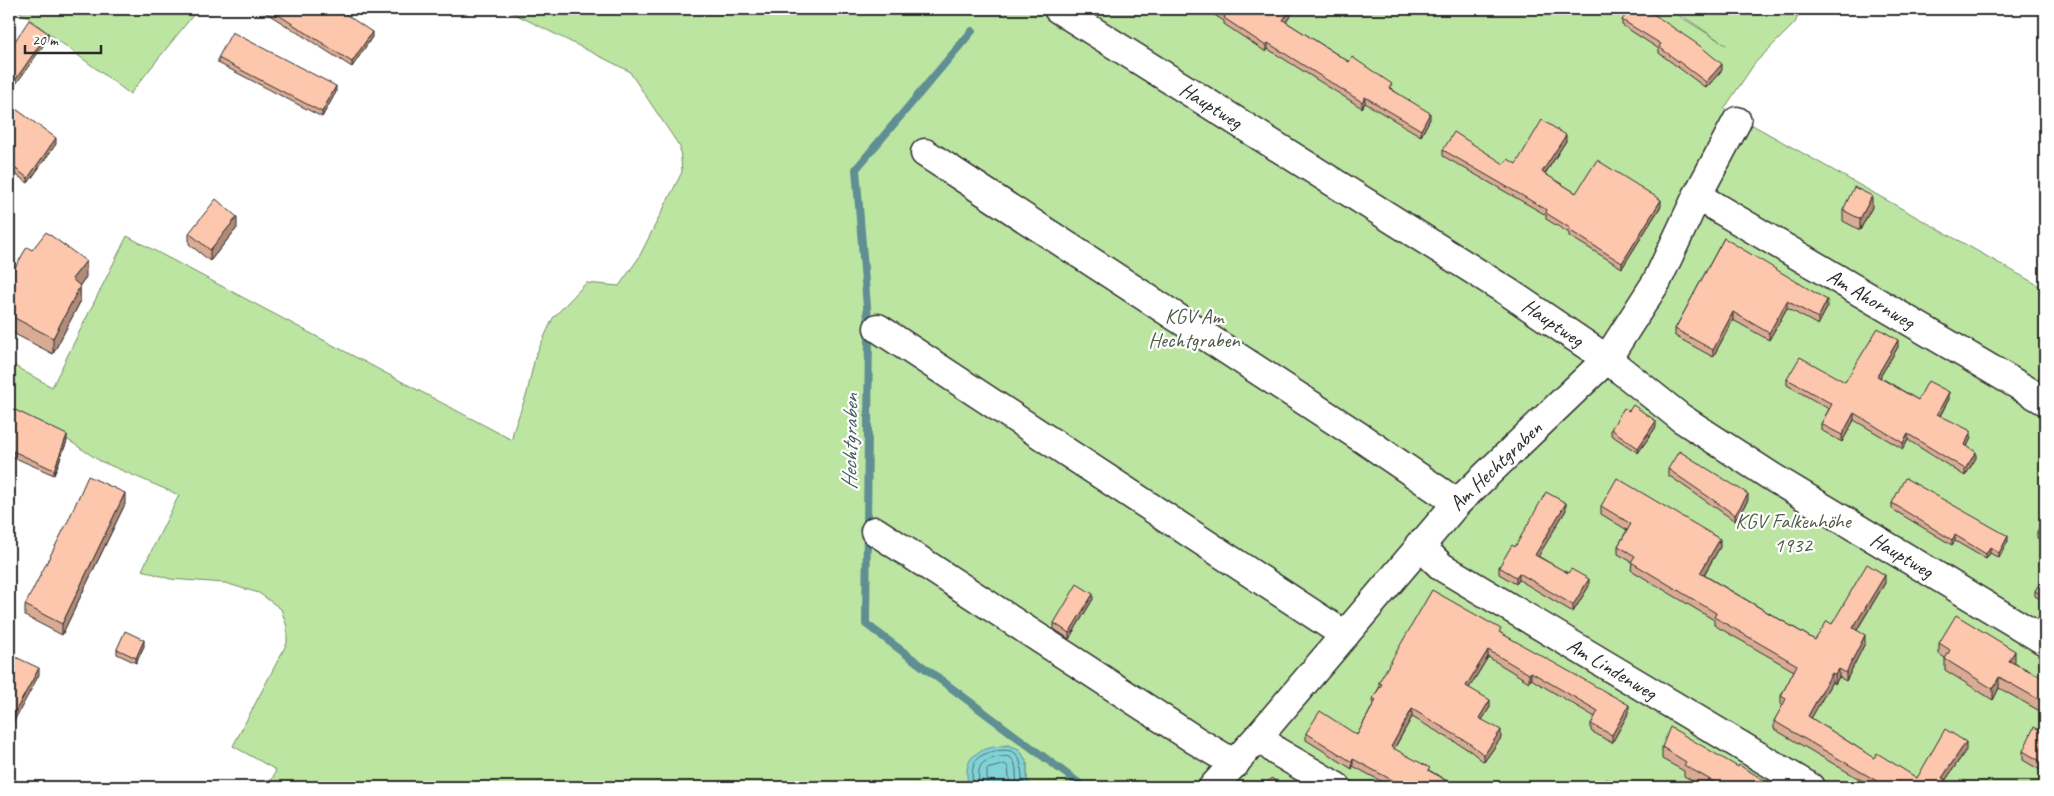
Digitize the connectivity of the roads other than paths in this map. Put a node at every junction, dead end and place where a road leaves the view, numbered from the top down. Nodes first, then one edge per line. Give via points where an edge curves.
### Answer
1 (1058, 9) edge
2 (1737, 121) dead end
3 (925, 153) dead end
4 (1697, 196) junction
5 (878, 328) dead end
6 (1607, 359) junction
7 (2045, 401) edge
8 (1456, 503) junction
9 (875, 532) dead end
10 (1419, 545) junction
11 (1345, 635) junction
12 (2045, 641) edge
13 (1259, 736) junction
14 (1234, 764) junction
15 (1213, 787) edge
16 (1337, 787) edge
17 (1810, 787) edge

1 - 6 lane, Hauptweg via 1508,292
2 - 4 lane, Am Hechtgraben
3 - 8 lane
4 - 6 lane, Am Hechtgraben via 1656,281
4 - 7 lane, Am Ahornweg
5 - 11 lane
6 - 8 lane, Am Hechtgraben
6 - 12 lane, Hauptweg via 1681,418 1772,477
8 - 10 lane, Am Hechtgraben
9 - 14 lane
10 - 11 lane, Am Hechtgraben
10 - 17 lane, Am Lindenweg via 1442,567
11 - 13 lane, Am Hechtgraben
13 - 14 lane, Am Hechtgraben
13 - 16 lane via 1276,751
14 - 15 lane, Am Hechtgraben

